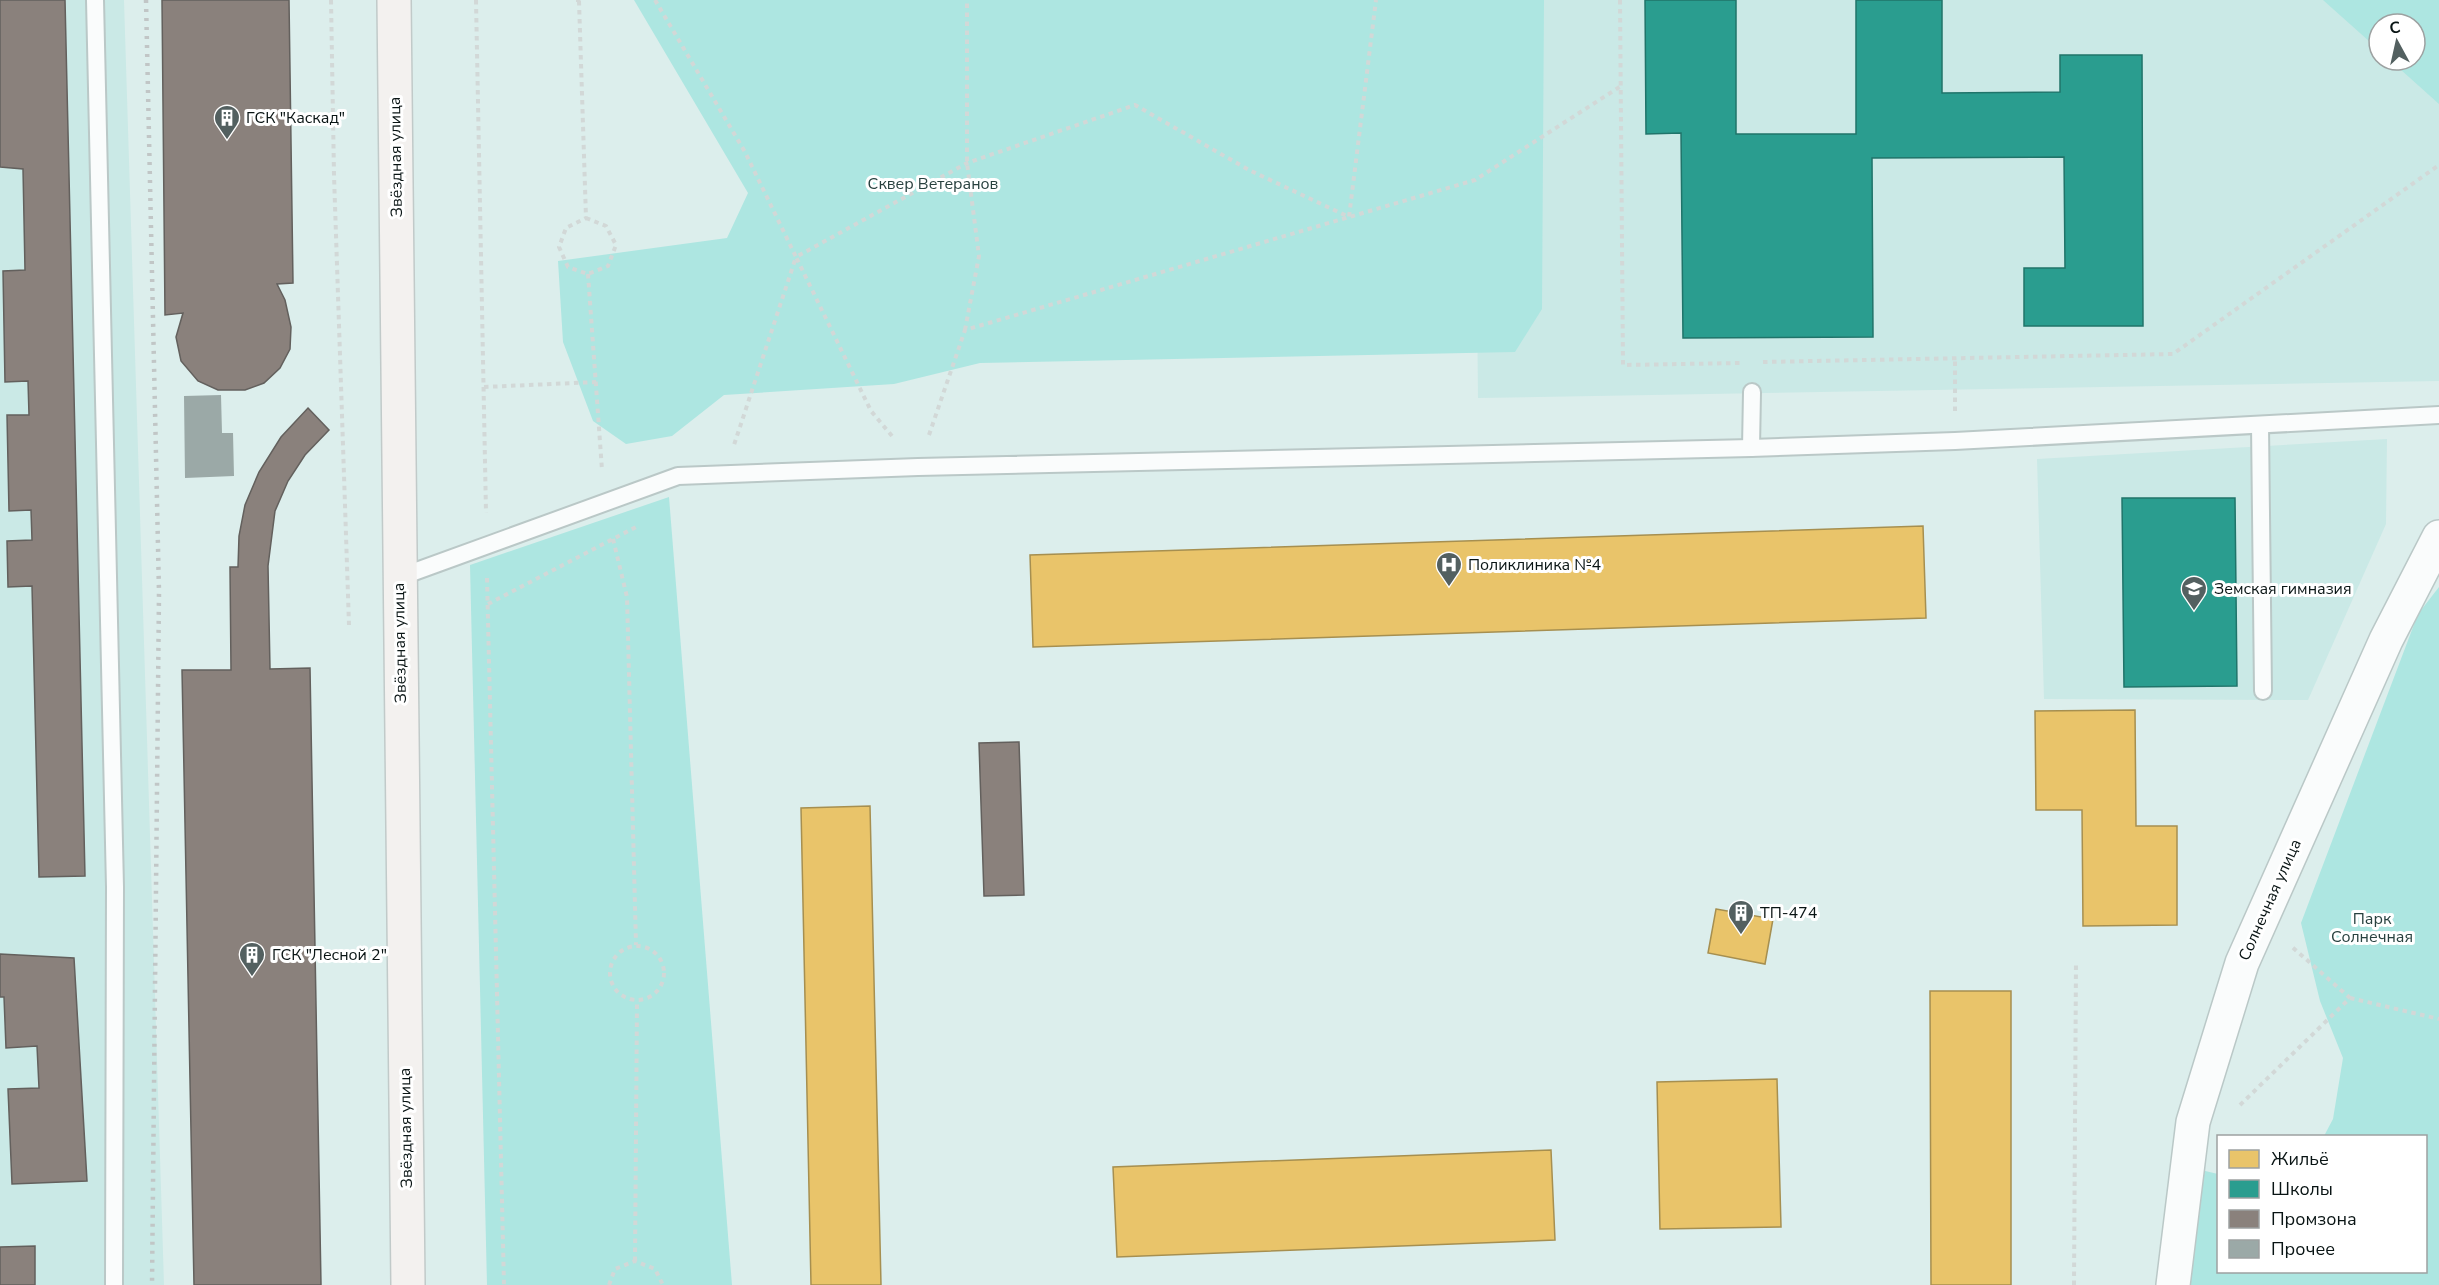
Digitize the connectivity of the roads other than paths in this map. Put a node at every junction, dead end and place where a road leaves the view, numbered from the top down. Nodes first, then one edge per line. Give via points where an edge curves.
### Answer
1 (95, 0) edge
2 (394, 0) edge
3 (1752, 392) dead end
4 (2439, 415) edge
5 (2260, 425) junction
6 (1751, 448) junction
7 (2439, 537) edge
8 (400, 577) junction
9 (2263, 691) dead end
10 (114, 1285) edge
11 (408, 1285) edge
12 (2173, 1285) edge

1 - 10 lane via 115,888
2 - 8 main road, Звёздная улица
3 - 6 lane
4 - 5 lane
5 - 6 lane
5 - 9 lane
6 - 8 lane via 678,476
7 - 12 street, Солнечная улица via 2385,640 2242,963 2193,1122
8 - 11 main road, Звёздная улица

